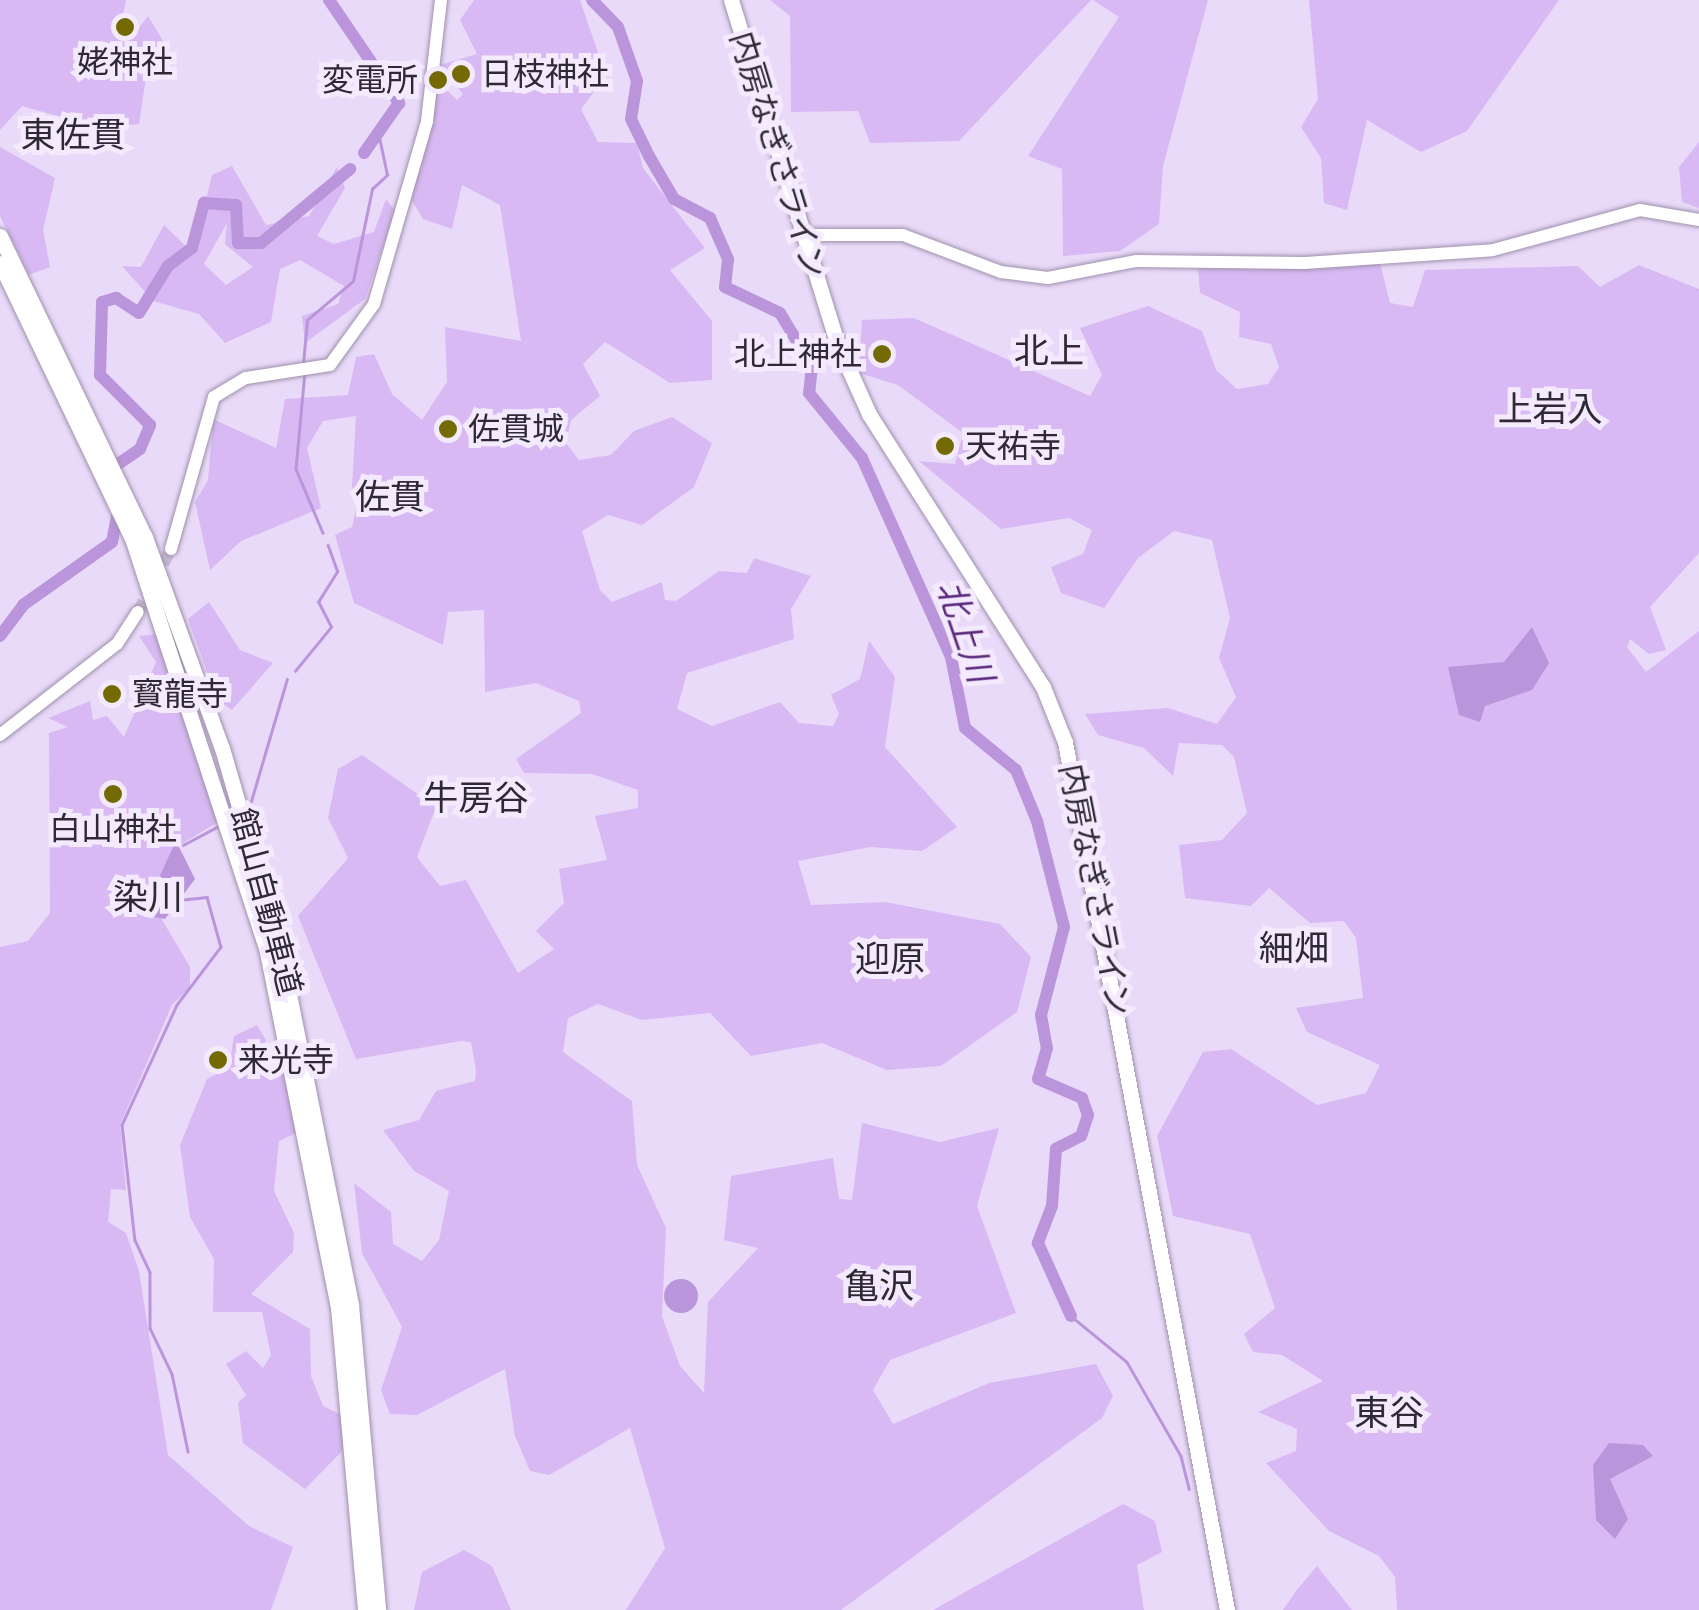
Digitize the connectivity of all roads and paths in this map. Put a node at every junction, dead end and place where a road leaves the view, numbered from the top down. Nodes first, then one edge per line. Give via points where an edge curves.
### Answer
1 (441, 0) edge
2 (731, 0) edge
3 (1699, 220) edge
4 (801, 235) junction
5 (0, 236) edge
6 (0, 263) edge
7 (60, 364) junction
8 (139, 539) junction
9 (171, 549) tunnel mouth
10 (138, 612) tunnel mouth
11 (0, 736) edge
12 (365, 1610) edge
13 (378, 1610) edge
14 (1227, 1610) edge

1 - 9 street via 427,121 385,277 355,340 308,371 246,378 214,396
2 - 4 highway, 内房なぎさライン
3 - 4 street via 1640,210 1493,250 1304,264 1136,261 1048,278 1001,272 904,235
4 - 14 highway, 内房なぎさライン via 870,414 1003,618 1066,742
5 - 7 highway, 館山自動車道
6 - 7 highway, 館山自動車道
7 - 8 highway, 館山自動車道
8 - 12 highway, 館山自動車道 via 230,819 294,1063 338,1307
8 - 13 highway, 館山自動車道 via 238,797 308,1060 351,1305
10 - 11 street via 117,644

